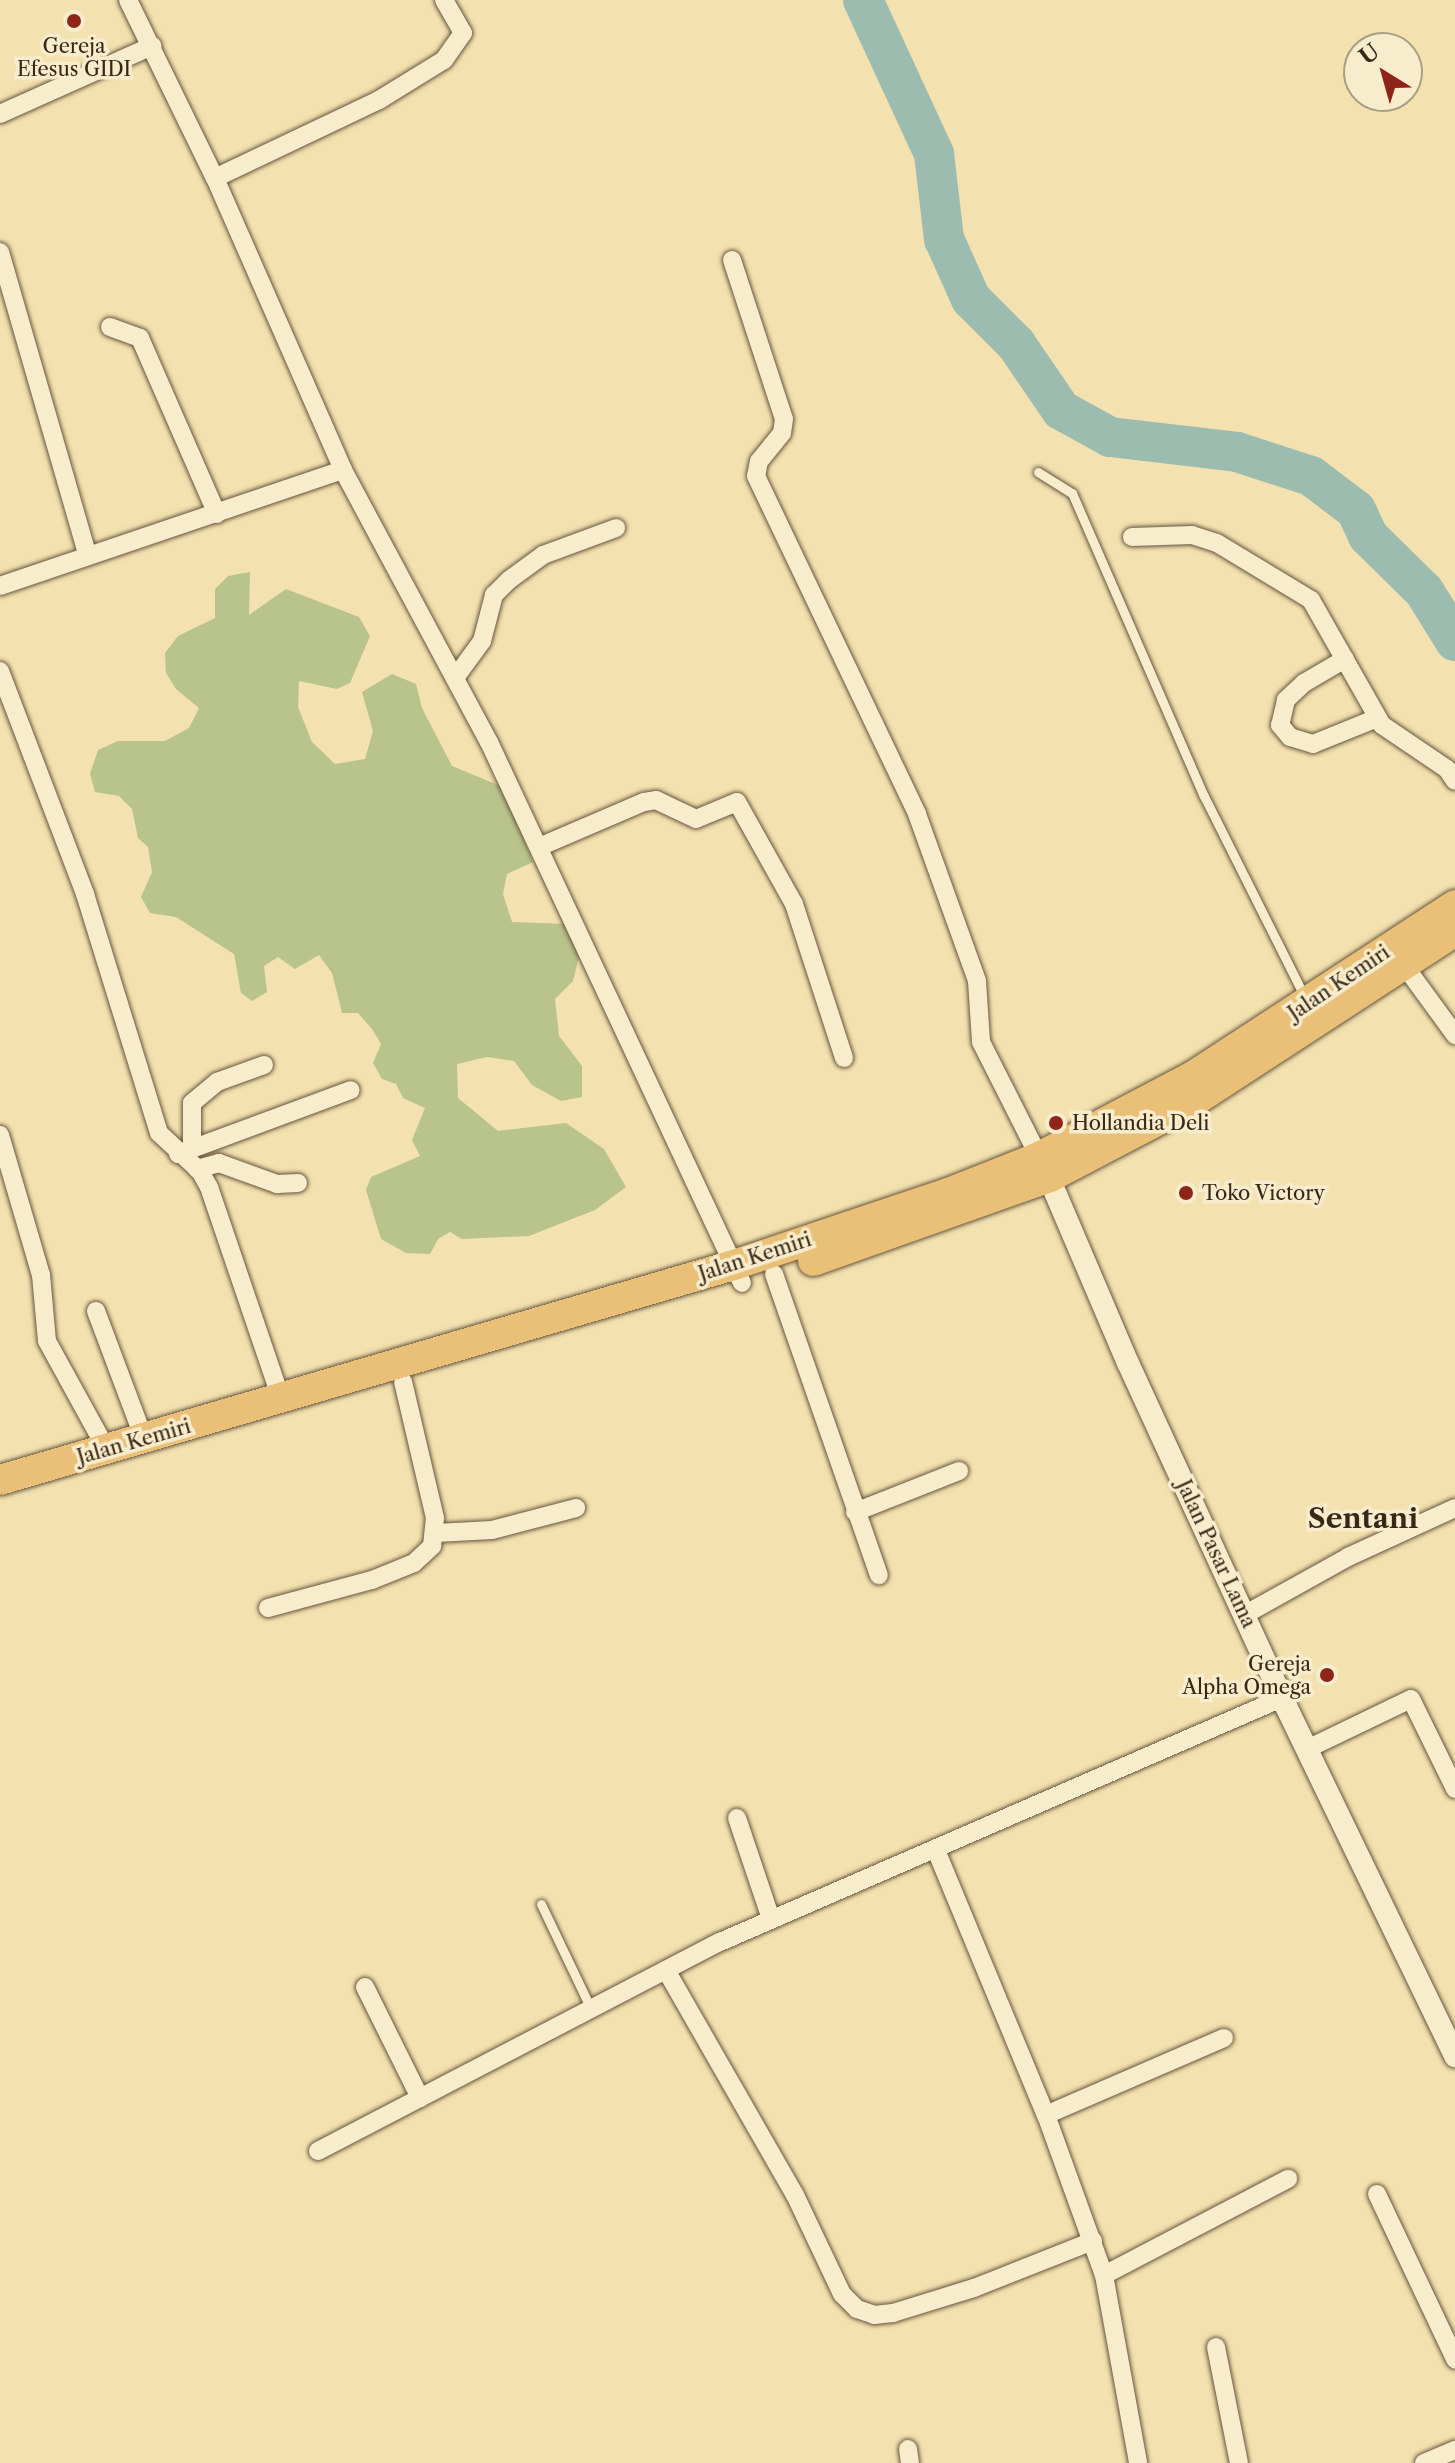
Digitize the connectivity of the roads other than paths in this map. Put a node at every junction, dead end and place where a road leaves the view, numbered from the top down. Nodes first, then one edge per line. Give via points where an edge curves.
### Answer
1 (128, 0) edge
2 (444, 0) edge
3 (152, 46) junction
4 (0, 114) edge
5 (215, 178) junction
6 (0, 252) edge
7 (732, 260) dead end
8 (110, 327) dead end
9 (343, 470) junction
10 (1038, 472) dead end
11 (217, 514) junction
12 (616, 528) dead end
13 (1132, 537) dead end
14 (88, 556) junction
15 (0, 586) edge
16 (1345, 659) junction
17 (0, 671) edge
18 (455, 678) junction
19 (1377, 718) junction
20 (1455, 781) edge
21 (539, 847) junction
22 (1455, 905) edge
23 (1455, 931) edge
24 (1404, 965) junction
25 (1309, 1005) junction
26 (1455, 1035) edge
27 (844, 1058) dead end
28 (264, 1065) dead end
29 (351, 1090) dead end
30 (0, 1135) edge
31 (185, 1151) junction
32 (1045, 1167) junction
33 (197, 1169) junction
34 (298, 1183) dead end
35 (738, 1274) junction
36 (774, 1274) junction
37 (96, 1311) dead end
38 (403, 1382) junction
39 (281, 1398) junction
40 (144, 1439) junction
41 (96, 1460) junction
42 (959, 1471) dead end
43 (0, 1480) edge
44 (0, 1501) edge
45 (576, 1508) dead end
46 (1455, 1508) edge
47 (855, 1512) junction
48 (436, 1533) junction
49 (879, 1575) dead end
50 (268, 1608) dead end
51 (1244, 1615) junction
52 (1282, 1698) junction
53 (1307, 1749) junction
54 (1455, 1789) edge
55 (737, 1818) dead end
56 (936, 1850) junction
57 (541, 1904) dead end
58 (771, 1919) junction
59 (666, 1970) junction
60 (365, 1987) dead end
61 (592, 2011) junction
62 (1224, 2038) dead end
63 (1452, 2042) edge
64 (420, 2098) junction
65 (1046, 2115) junction
66 (318, 2151) dead end
67 (1288, 2179) dead end
68 (1377, 2194) dead end
69 (1093, 2241) junction
70 (1104, 2275) junction
71 (1216, 2347) dead end
72 (1455, 2359) edge
73 (1455, 2450) edge
74 (1138, 2463) edge
75 (1239, 2463) edge
76 (1424, 2463) edge

1 - 3 street
2 - 5 street via 463,33 444,60 379,100
3 - 4 street
3 - 5 street
5 - 9 street
6 - 14 street
7 - 32 street via 784,419 782,433 759,461 756,476 917,814 977,981 981,1042
8 - 11 street via 140,338
9 - 11 street
9 - 18 street
10 - 25 lane via 1072,493 1195,776
11 - 14 street
12 - 18 street via 543,555 509,580 494,595 482,641
13 - 16 street via 1192,535 1240,556 1311,600
14 - 15 street
16 - 19 street
16 - 19 street via 1286,700 1280,725 1290,737 1313,744
17 - 31 street via 75,864 127,1016 159,1133
18 - 21 street
19 - 20 street via 1447,769
21 - 27 street via 644,802 656,800 696,819 737,802 794,904
21 - 35 street
22 - 25 highway, Jalan Kemiri
23 - 24 highway, Jalan Kemiri
24 - 26 street
24 - 32 highway, Jalan Kemiri via 1193,1102
25 - 32 highway, Jalan Kemiri
28 - 31 street via 217,1082 192,1103
29 - 31 street
30 - 41 street via 41,1275 47,1341
31 - 33 street
32 - 35 highway, Jalan Kemiri via 951,1192
32 - 36 highway, Jalan Kemiri
32 - 51 street, Jalan Pasar Lama
33 - 34 street via 219,1163 277,1184
33 - 39 street via 209,1187
35 - 36 highway, Jalan Kemiri
35 - 38 highway, Jalan Kemiri
35 - 39 highway, Jalan Kemiri
36 - 47 street
37 - 40 street
38 - 41 highway, Jalan Kemiri
38 - 48 street
39 - 40 highway, Jalan Kemiri
40 - 41 highway, Jalan Kemiri
41 - 43 highway, Jalan Kemiri
41 - 44 highway
42 - 47 street
45 - 48 street via 492,1530
46 - 51 street via 1348,1557
47 - 49 street
48 - 50 street via 432,1546 414,1563
51 - 52 street, Jalan Pasar Lama
52 - 53 street, Jalan Pasar Lama
52 - 56 street
53 - 54 street via 1411,1699
53 - 63 street, Jalan Pasar Lama
55 - 58 street
56 - 58 street
56 - 65 street
57 - 61 lane
58 - 59 street
59 - 61 street
59 - 69 street via 795,2195 842,2294 857,2309 874,2315 893,2313
60 - 64 street
61 - 64 street
62 - 65 street
64 - 66 street
65 - 69 street
67 - 70 street
68 - 72 street
69 - 70 street
70 - 74 street
71 - 75 street
73 - 76 street

